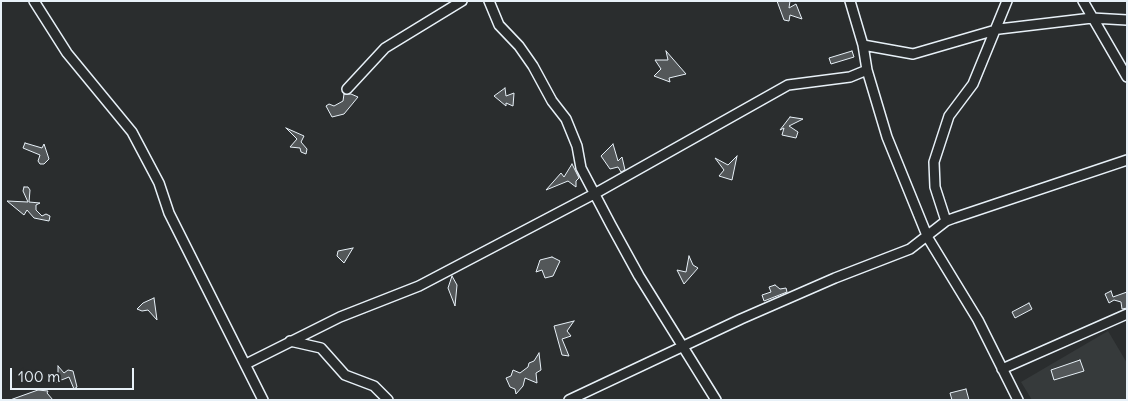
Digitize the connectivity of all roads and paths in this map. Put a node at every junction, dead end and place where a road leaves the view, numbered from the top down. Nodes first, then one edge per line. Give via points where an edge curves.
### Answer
1 (34, 1) edge
2 (462, 1) edge
3 (489, 1) edge
4 (850, 1) edge
5 (1007, 1) edge
6 (1083, 1) edge
7 (1092, 18) junction
8 (1127, 20) edge
9 (996, 30) junction
10 (864, 44) junction
11 (867, 70) junction
12 (1127, 77) edge
13 (347, 88) dead end
14 (1127, 160) edge
15 (596, 193) junction
16 (946, 221) junction
17 (928, 238) junction
18 (1127, 314) edge
19 (290, 341) junction
20 (683, 345) junction
21 (246, 364) junction
22 (1002, 369) junction
23 (264, 400) edge
24 (388, 400) edge
25 (569, 400) edge
26 (716, 400) edge
27 (1018, 400) edge

1 - 21 street via 67,53 132,132 169,213
2 - 13 street via 385,48
3 - 15 street via 499,25 519,46 566,119 577,146 581,168
4 - 10 street
5 - 9 street
6 - 7 street
7 - 8 street
7 - 9 street
7 - 12 street
9 - 10 street via 913,54
9 - 16 street via 973,84 949,116 934,162 935,187
10 - 11 street
11 - 15 street via 850,77 788,85
11 - 17 street via 887,137
14 - 16 street
15 - 19 street via 419,286
15 - 20 street via 638,276
16 - 17 street
17 - 20 street via 910,250 835,278
17 - 22 street via 978,320
18 - 22 street
19 - 21 street
19 - 24 street via 321,348 345,375 374,386
20 - 25 street
20 - 26 street
21 - 23 street
22 - 27 street

